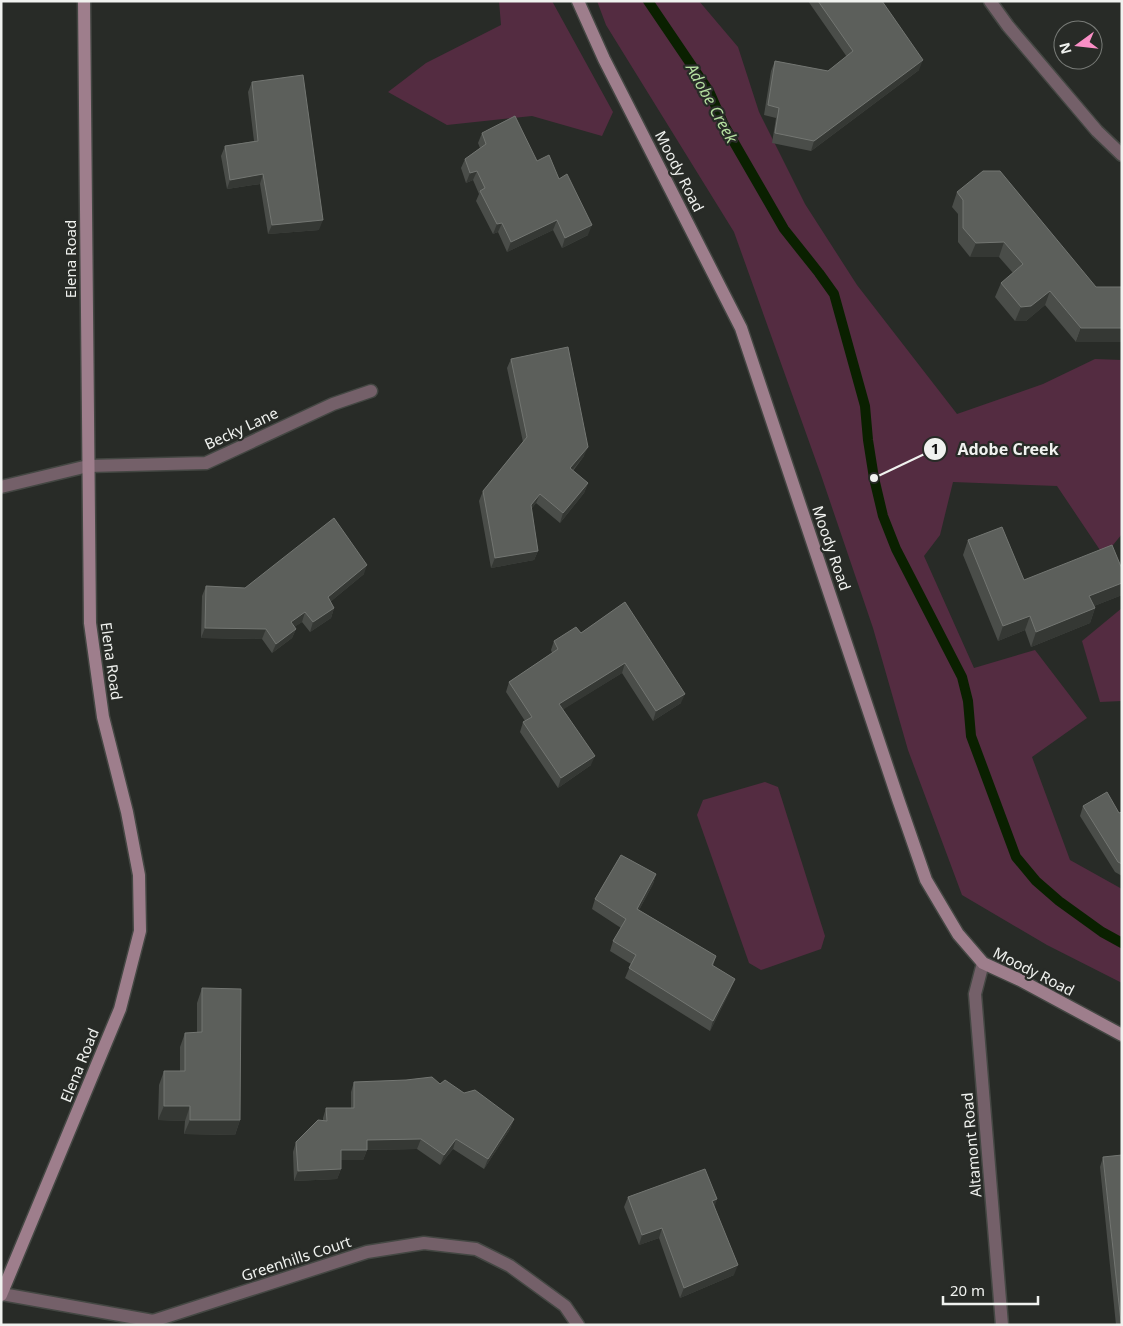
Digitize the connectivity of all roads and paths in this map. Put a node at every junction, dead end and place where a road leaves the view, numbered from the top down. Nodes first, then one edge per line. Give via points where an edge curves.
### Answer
1 (84, 1) edge
2 (578, 1) edge
3 (990, 1) edge
4 (1122, 155) edge
5 (371, 390) dead end
6 (88, 466) junction
7 (1, 487) edge
8 (982, 963) junction
9 (1122, 1035) edge
10 (2, 1294) edge
11 (578, 1325) edge
12 (1002, 1325) edge

1 - 6 street, Elena Road
2 - 8 street, Moody Road via 604,59 741,328 926,880 958,934
3 - 4 street via 1097,131
5 - 6 street, Becky Lane via 333,404 206,463
6 - 7 street, Becky Lane
6 - 10 street, Elena Road via 90,623 103,717 127,812 138,875 140,931 120,1009
8 - 9 street, Moody Road
8 - 12 street, Altamont Road via 975,994
10 - 11 street, Greenhills Court via 153,1321 367,1252 424,1243 476,1249 510,1266 565,1306

